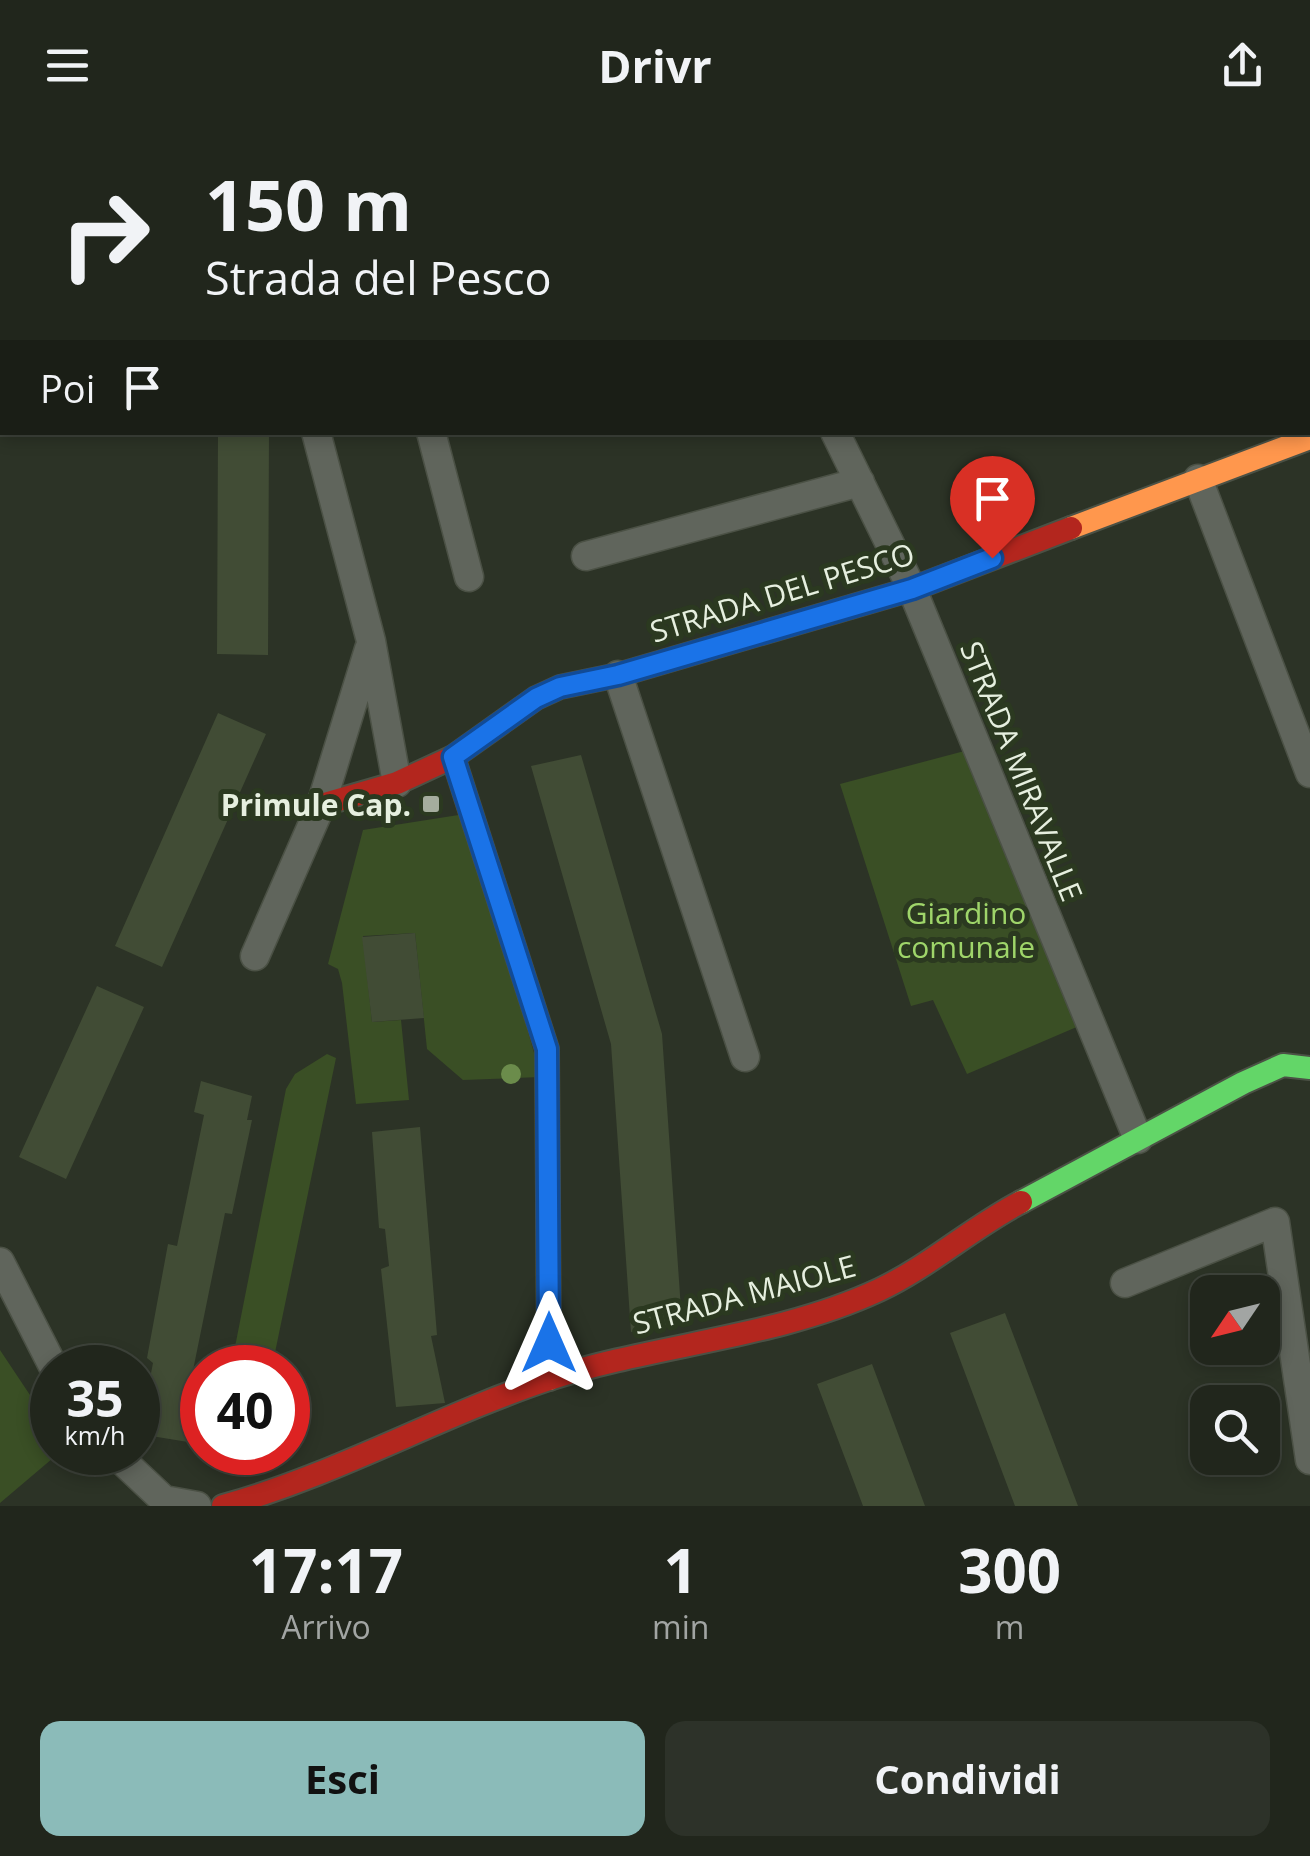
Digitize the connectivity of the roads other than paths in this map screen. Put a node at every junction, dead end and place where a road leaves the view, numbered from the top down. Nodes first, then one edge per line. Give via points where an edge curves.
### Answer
1 (317, 435) edge
2 (432, 435) edge
3 (836, 435) edge
4 (1310, 438) edge
5 (1198, 479) junction
6 (860, 482) junction
7 (586, 556) dead end
8 (469, 577) dead end
9 (912, 589) junction
10 (371, 641) junction
11 (618, 675) junction
12 (453, 757) junction
13 (1310, 773) edge
14 (397, 784) junction
15 (321, 805) junction
16 (255, 956) dead end
17 (745, 1057) dead end
18 (1310, 1068) edge
19 (1138, 1138) junction
20 (0, 1262) edge
21 (1125, 1283) dead end
22 (42, 1345) edge
23 (549, 1379) junction
24 (1310, 1460) edge
25 (138, 1475) edge
26 (197, 1506) edge
27 (223, 1506) edge

1 - 10 street
2 - 8 street
3 - 6 street, STRADA MIRAVALLE
4 - 5 street, STRADA DEL PESCO
5 - 9 street, STRADA DEL PESCO
5 - 13 street
6 - 7 street
6 - 9 street, STRADA MIRAVALLE
9 - 11 street, STRADA DEL PESCO
9 - 19 street, STRADA MIRAVALLE
10 - 14 street
10 - 15 street
11 - 12 street, STRADA DEL PESCO via 536,698
11 - 17 street
12 - 14 street, STRADA DEL PESCO
12 - 23 street via 547,1049
14 - 15 street, STRADA DEL PESCO
15 - 16 street
18 - 19 street, STRADA MAIOLE via 1283,1065
19 - 23 street, STRADA MAIOLE via 973,1226 928,1263 877,1291 781,1322
20 - 22 street
21 - 24 street via 1275,1222
23 - 27 street, STRADA MAIOLE via 282,1490
25 - 26 street via 164,1500

